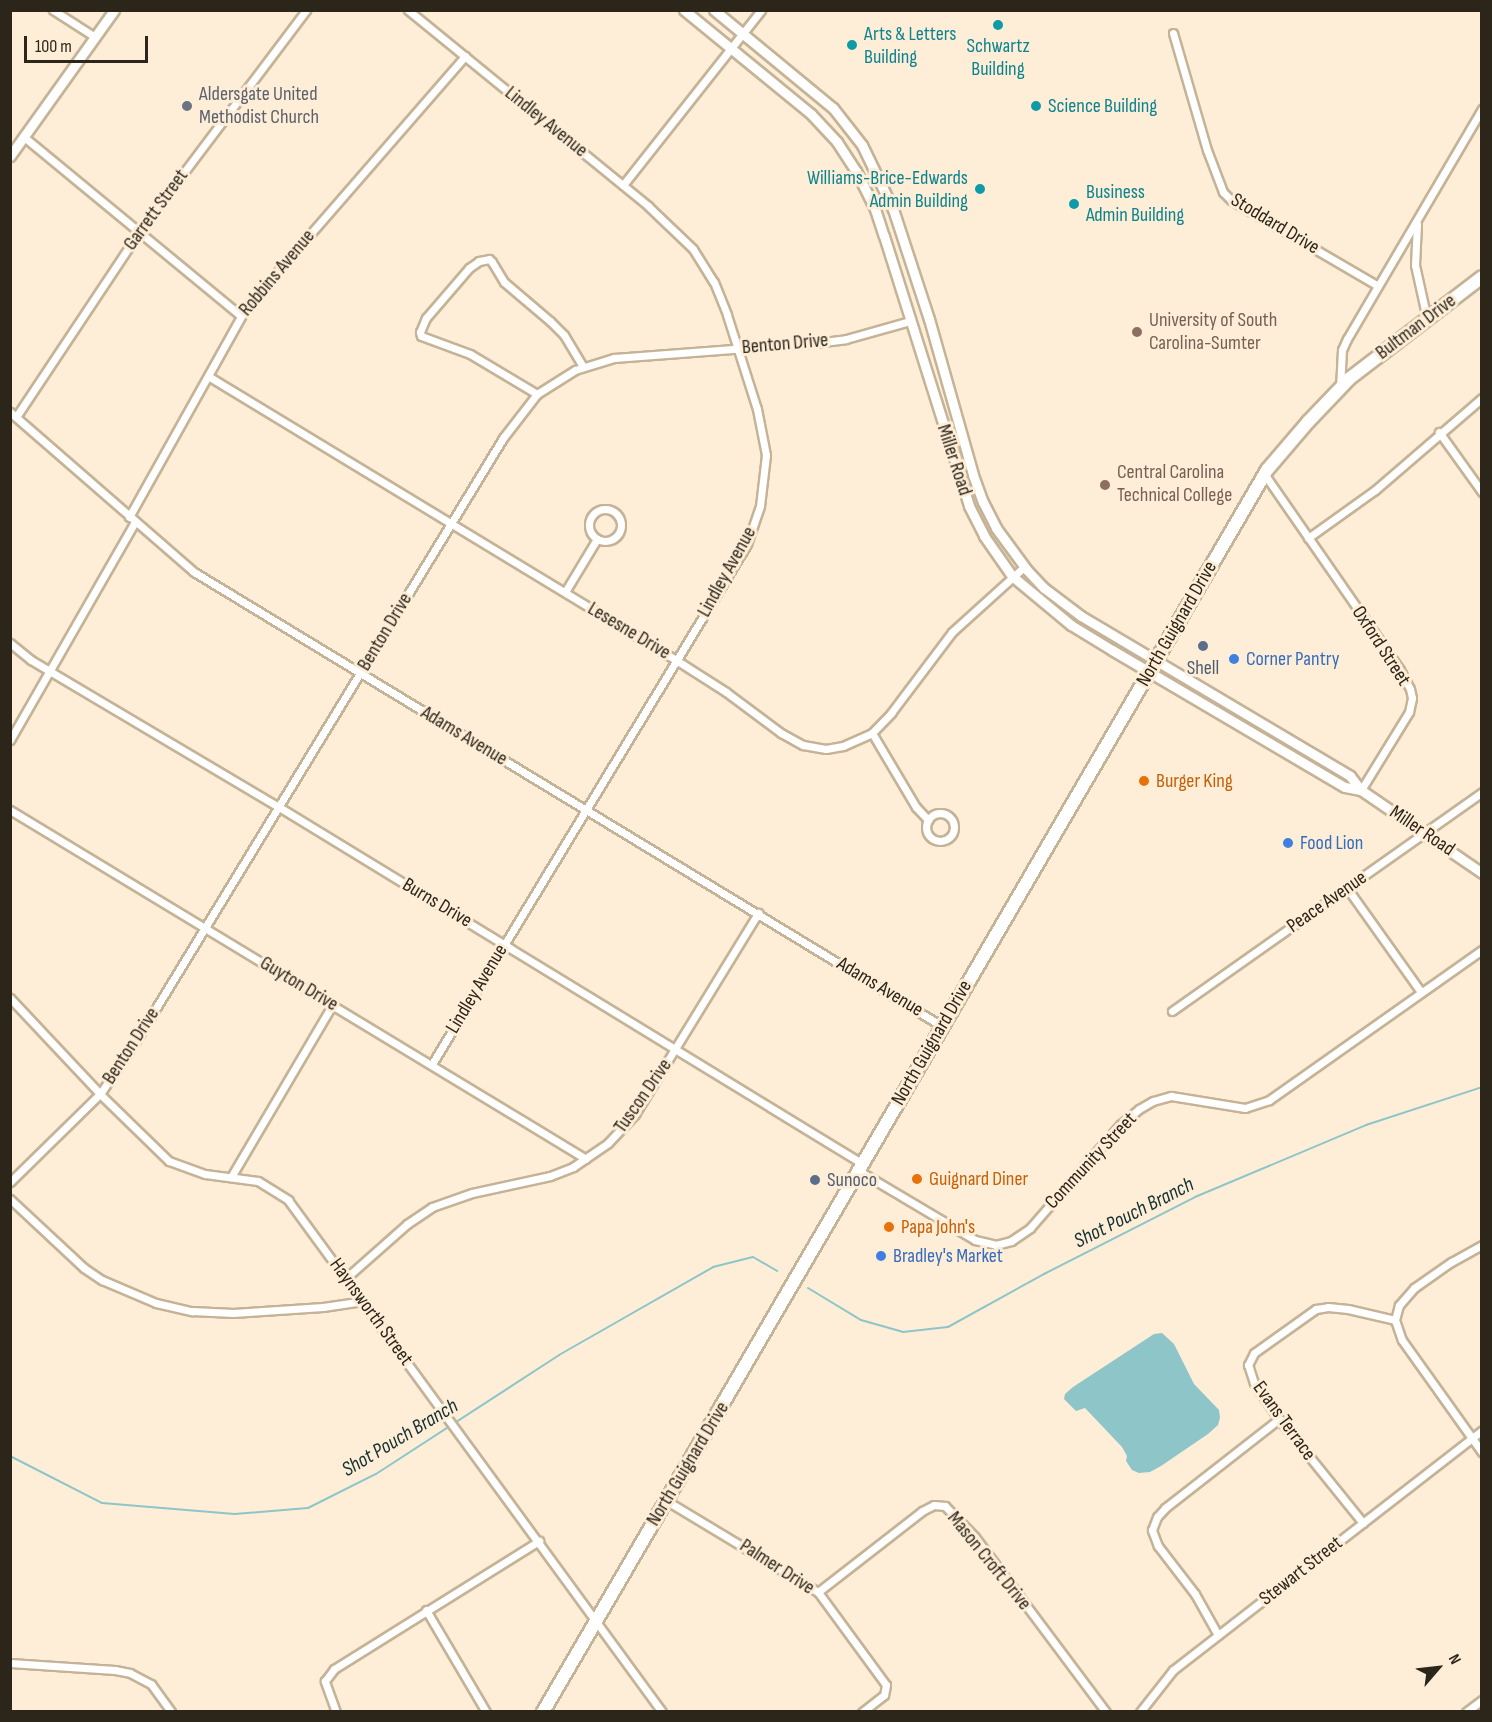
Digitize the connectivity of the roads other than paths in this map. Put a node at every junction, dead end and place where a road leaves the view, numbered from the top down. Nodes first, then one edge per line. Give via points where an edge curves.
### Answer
1 (53, 10) edge
2 (114, 10) edge
3 (306, 10) edge
4 (408, 10) edge
5 (684, 10) edge
6 (714, 10) edge
7 (761, 10) edge
8 (743, 33) junction
9 (1173, 33) dead end
10 (95, 37) junction
11 (730, 48) junction
12 (465, 56) junction
13 (1482, 109) edge
14 (24, 137) junction
15 (12, 152) edge
16 (623, 185) junction
17 (1419, 215) junction
18 (139, 232) junction
19 (1482, 277) edge
20 (1378, 286) junction
21 (241, 316) junction
22 (1427, 319) junction
23 (910, 321) junction
24 (737, 349) junction
25 (583, 367) junction
26 (208, 376) junction
27 (1350, 378) joint
28 (1340, 388) junction
29 (537, 394) junction
30 (1482, 398) edge
31 (13, 414) edge
32 (1439, 432) junction
33 (1265, 475) junction
34 (1482, 492) edge
35 (132, 520) junction
36 (451, 524) junction
37 (1308, 538) junction
38 (597, 539) junction
39 (1024, 567) junction
40 (1012, 576) junction
41 (565, 592) junction
42 (10, 643) edge
43 (676, 660) junction
44 (1152, 667) junction
45 (50, 671) junction
46 (360, 674) junction
47 (872, 733) junction
48 (10, 740) edge
49 (1361, 790) junction
50 (1482, 792) edge
51 (279, 807) junction
52 (586, 809) junction
53 (10, 810) edge
54 (928, 820) junction
55 (1426, 833) junction
56 (1482, 873) edge
57 (1347, 888) junction
58 (758, 913) junction
59 (206, 927) junction
60 (504, 944) junction
61 (1482, 950) edge
62 (1421, 992) junction
63 (10, 998) edge
64 (333, 1004) junction
65 (1172, 1011) dead end
66 (942, 1026) junction
67 (676, 1049) junction
68 (432, 1064) junction
69 (100, 1094) junction
70 (586, 1159) junction
71 (861, 1168) junction
72 (231, 1177) junction
73 (10, 1182) edge
74 (10, 1199) edge
75 (1482, 1245) edge
76 (346, 1278) junction
77 (363, 1301) junction
78 (1395, 1320) junction
79 (1279, 1419) junction
80 (1482, 1430) edge
81 (1471, 1438) junction
82 (1482, 1452) edge
83 (667, 1501) junction
84 (1363, 1523) junction
85 (539, 1541) junction
86 (818, 1592) junction
87 (426, 1610) junction
88 (596, 1620) junction
89 (1218, 1635) junction
90 (10, 1663) edge
91 (1482, 1700) edge
92 (171, 1712) edge
93 (336, 1712) edge
94 (486, 1712) edge
95 (543, 1712) edge
96 (662, 1712) edge
97 (862, 1712) edge
98 (1106, 1712) edge
99 (1140, 1712) edge
100 (1466, 1712) edge

1 - 10 street
2 - 10 street
3 - 18 street, Garrett Street
4 - 12 street, Lindley Avenue
5 - 11 street, Miller Road
6 - 8 street, Miller Road
7 - 8 street
8 - 11 street
8 - 39 street, Miller Road via 833,108 862,145 893,209 982,502
9 - 20 street, Stoddard Drive via 1223,192
10 - 14 street
11 - 16 street
11 - 23 street, Miller Road via 811,114 846,155 875,209
12 - 16 street, Lindley Avenue
12 - 21 street, Robbins Avenue
13 - 17 street
14 - 15 street
14 - 18 street
16 - 24 street, Lindley Avenue via 693,249 714,282
17 - 20 street
17 - 22 street via 1415,265
18 - 21 street
18 - 31 street, Garrett Street
19 - 22 highway, Bultman Drive
20 - 28 street via 1342,350
21 - 26 street, Robbins Avenue
22 - 27 highway, Bultman Drive
23 - 24 street, Benton Drive via 846,339
23 - 40 street, Miller Road via 969,506
24 - 25 street, Benton Drive via 614,358
24 - 43 street, Lindley Avenue via 762,428 765,473 760,506 747,544
25 - 29 street, Benton Drive
25 - 29 street via 550,321 504,282 489,259 479,261 426,318 421,336 470,354
26 - 35 street, Robbins Avenue
26 - 36 street, Lesesne Drive
27 - 28 highway, North Guignard Drive
28 - 33 highway, North Guignard Drive
29 - 36 street, Benton Drive via 516,418
30 - 32 street
31 - 35 street, Adams Avenue
32 - 34 street
32 - 37 street via 1375,490
33 - 37 street
33 - 44 highway, North Guignard Drive
35 - 45 street, Robbins Avenue
35 - 46 street, Adams Avenue via 194,572
36 - 41 street, Lesesne Drive
36 - 46 street, Benton Drive
37 - 49 street, Oxford Street via 1400,670 1412,698 1409,712
38 - 38 street via 609,541 618,534 621,524 613,511 601,510 592,517 590,528
38 - 41 street
39 - 40 street, Lesesne Drive
39 - 44 street, Miller Road via 1044,588
40 - 44 street, Miller Road via 1071,625
40 - 47 street, Lesesne Drive via 952,632
41 - 43 street, Lesesne Drive
42 - 45 street, Burns Drive
43 - 47 street, Lesesne Drive via 803,745 826,749
43 - 52 street, Lindley Avenue
44 - 49 street, Miller Road via 1345,787
44 - 66 highway, North Guignard Drive
45 - 48 street, Robbins Avenue
45 - 51 street, Burns Drive
46 - 51 street, Benton Drive
46 - 52 street, Adams Avenue
47 - 54 street via 916,807
49 - 55 street, Miller Road
50 - 55 street, Peace Avenue
51 - 59 street, Benton Drive
51 - 60 street, Burns Drive
52 - 58 street, Adams Avenue
52 - 60 street, Lindley Avenue
53 - 59 street, Guyton Drive
54 - 54 street via 934,814 948,815 954,822 954,832 948,839 935,840 926,829
55 - 56 street, Miller Road
55 - 57 street, Peace Avenue
57 - 62 street
57 - 65 street, Peace Avenue
58 - 66 street, Adams Avenue
58 - 67 street, Tuscon Drive
59 - 64 street, Guyton Drive
59 - 69 street, Benton Drive
60 - 67 street, Burns Drive
60 - 68 street, Lindley Avenue
61 - 62 street, Community Street
62 - 71 street, Community Street via 1288,1089 1258,1104 1232,1107 1171,1096 1139,1109 1120,1125 1030,1228 1011,1241 996,1245 975,1240
63 - 69 street, Haynsworth Street
64 - 68 street, Guyton Drive
64 - 72 street
66 - 71 highway, North Guignard Drive
67 - 70 street, Tuscon Drive via 626,1126
67 - 71 street, Burns Drive
68 - 70 street, Guyton Drive
69 - 72 street, Haynsworth Street via 169,1161 192,1171
69 - 73 street, Benton Drive
70 - 76 street, Tuscon Drive via 550,1176 472,1193 432,1207
71 - 83 highway, North Guignard Drive
72 - 76 street, Haynsworth Street via 258,1181 288,1200
74 - 77 street via 84,1268 156,1303 192,1311 232,1313
75 - 78 street via 1414,1288 1399,1305
76 - 77 street, Haynsworth Street
77 - 85 street, Haynsworth Street
78 - 79 street, Evans Terrace via 1347,1309 1322,1308 1308,1312 1254,1353 1249,1373
78 - 81 street via 1402,1340
79 - 84 street, Evans Terrace
79 - 89 street via 1165,1508 1152,1530 1158,1546 1195,1594
80 - 81 street, Stewart Street
81 - 82 street
81 - 84 street, Stewart Street
83 - 86 street, Palmer Drive
83 - 88 highway, North Guignard Drive
84 - 89 street, Stewart Street
85 - 87 street
85 - 88 street, Haynsworth Street
86 - 97 street, Palmer Drive via 886,1684 884,1695
86 - 98 street, Mason Croft Drive via 922,1510 934,1504 945,1506 975,1537
87 - 93 street via 327,1675 325,1680
87 - 94 street
88 - 95 highway, North Guignard Drive
88 - 96 street, Haynsworth Street
89 - 99 street, Stewart Street via 1173,1670
90 - 92 street via 130,1673 151,1684
91 - 100 street

